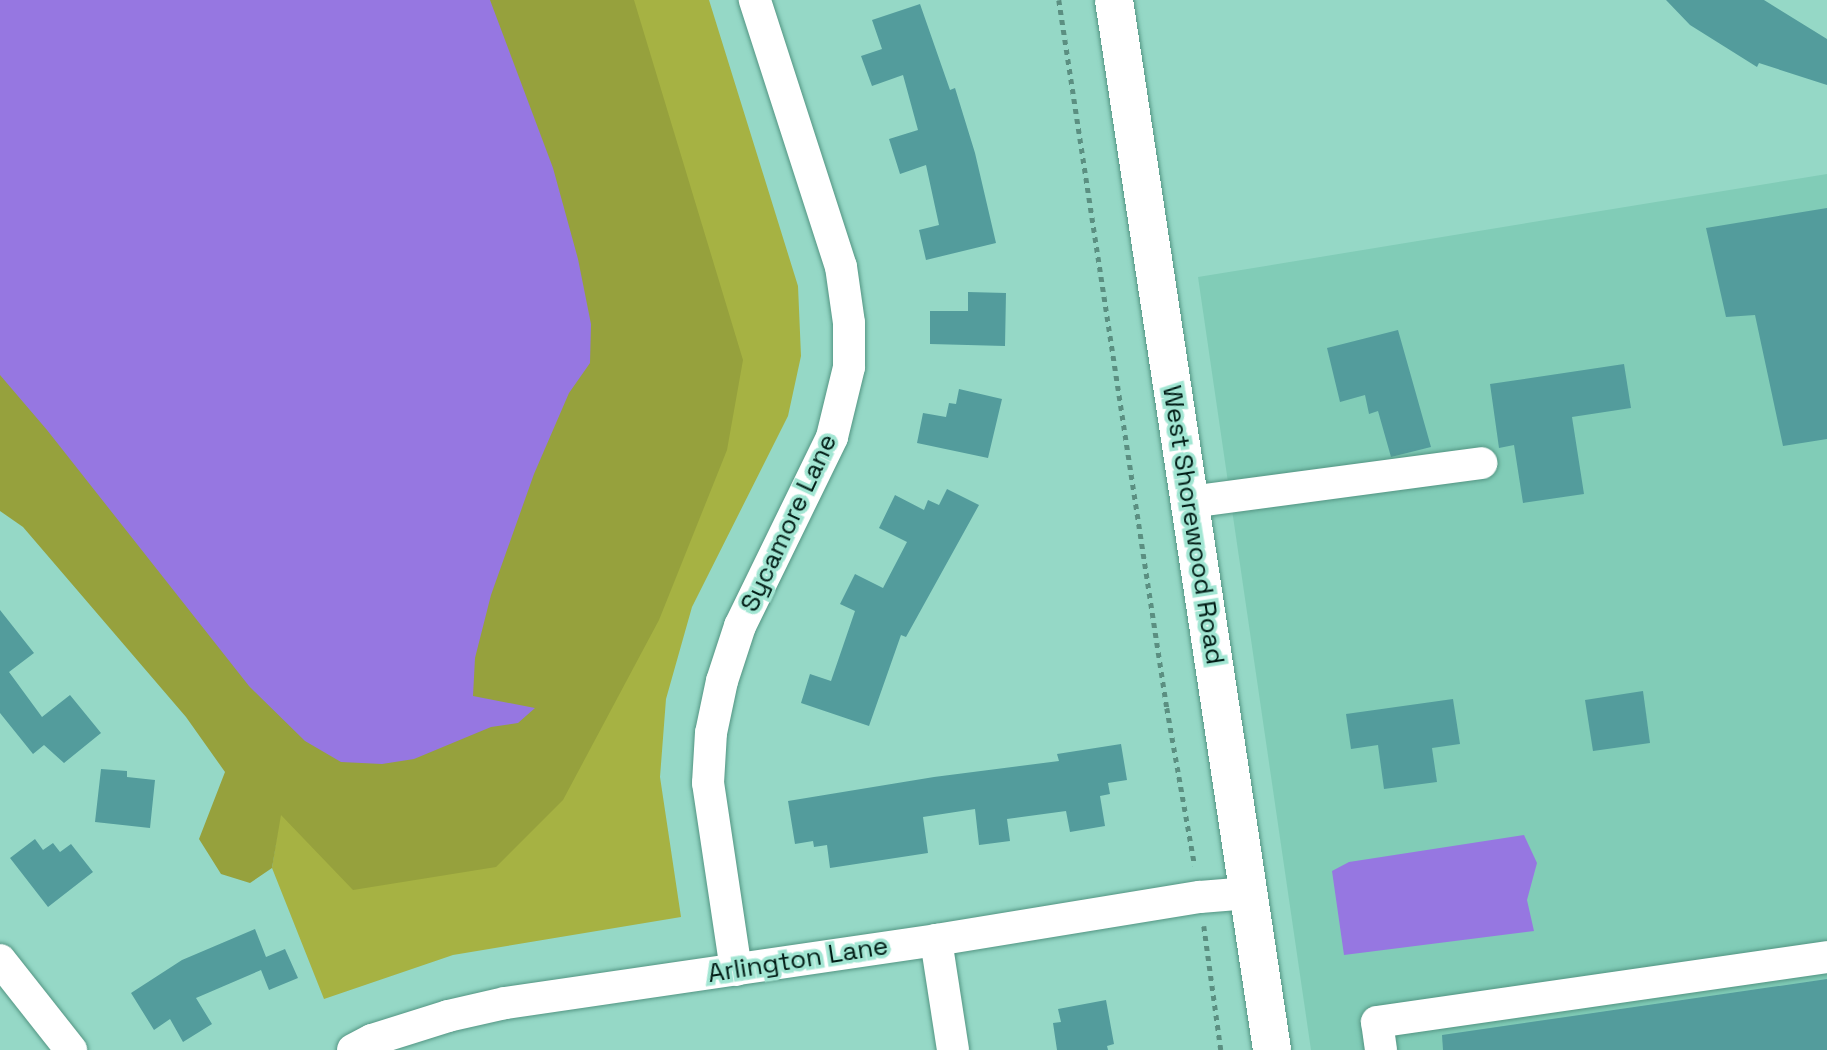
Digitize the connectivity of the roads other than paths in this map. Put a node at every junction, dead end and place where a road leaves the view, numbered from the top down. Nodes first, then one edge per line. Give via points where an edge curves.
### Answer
1 (755, 0) edge
2 (1114, 0) edge
3 (1481, 463) dead end
4 (1190, 502) junction
5 (1248, 892) junction
6 (936, 940) junction
7 (1827, 957) edge
8 (0, 960) edge
9 (736, 970) junction
10 (71, 1050) edge
11 (353, 1050) edge
12 (953, 1050) edge
13 (1272, 1050) edge
14 (1381, 1050) edge

1 - 9 street, Sycamore Lane via 841,267 849,366 832,437 740,626 711,733 708,783
2 - 4 main road, West Shorewood Road
3 - 4 street
4 - 5 main road, West Shorewood Road
5 - 6 street, Arlington Lane
5 - 13 main road, West Shorewood Road
6 - 9 street, Arlington Lane
6 - 12 street
7 - 14 street via 1377,1022
8 - 10 street
9 - 11 street, Arlington Lane via 505,1003 448,1016

